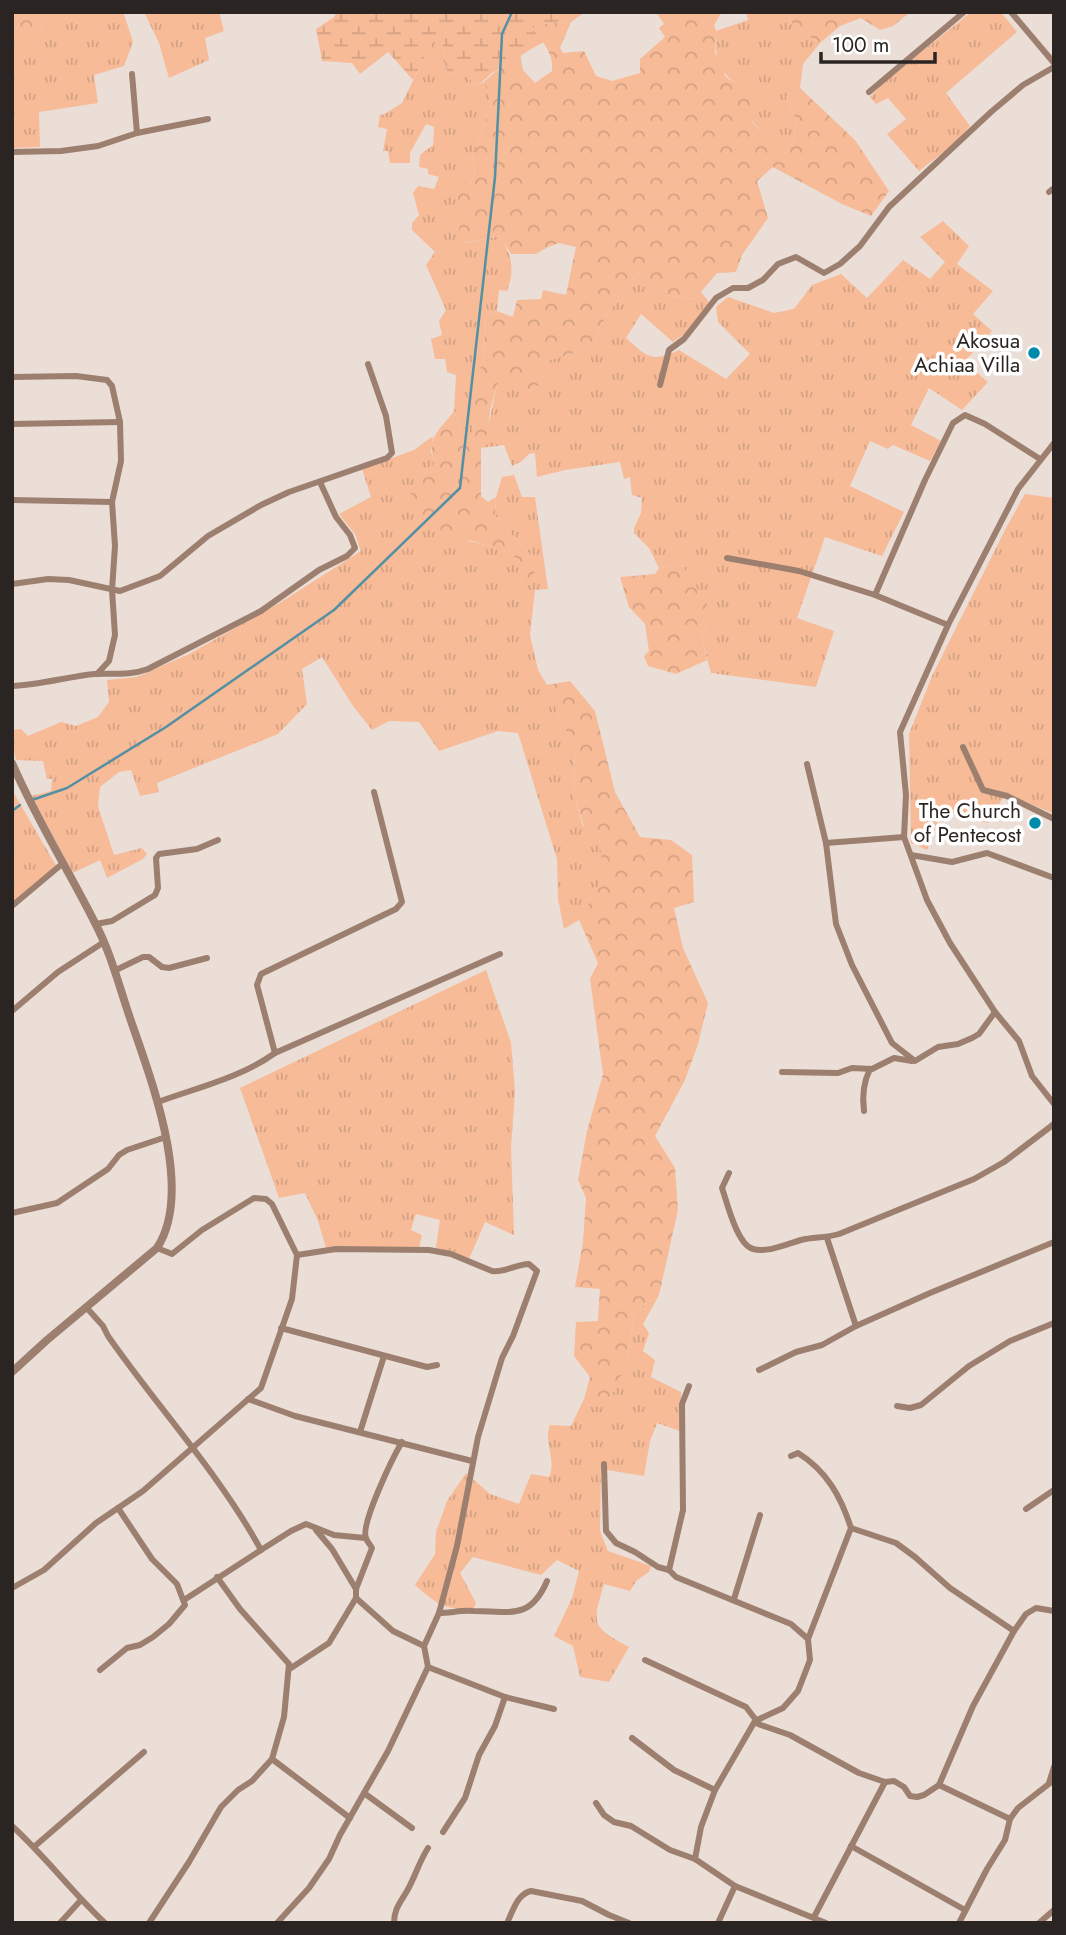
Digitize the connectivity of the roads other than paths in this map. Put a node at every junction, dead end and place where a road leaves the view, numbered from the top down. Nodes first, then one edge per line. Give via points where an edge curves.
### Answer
1 (964, 12) edge
2 (1011, 12) edge
3 (1054, 65) edge
4 (132, 74) dead end
5 (869, 92) dead end
6 (208, 119) dead end
7 (137, 133) junction
8 (12, 152) edge
9 (368, 364) dead end
10 (12, 377) edge
11 (660, 385) dead end
12 (120, 422) junction
13 (12, 424) edge
14 (1054, 443) edge
15 (1040, 459) junction
16 (320, 482) junction
17 (12, 500) edge
18 (112, 502) junction
19 (727, 558) dead end
20 (12, 584) edge
21 (112, 590) junction
22 (876, 595) junction
23 (948, 625) junction
24 (97, 674) junction
25 (12, 686) edge
26 (963, 747) dead end
27 (12, 763) edge
28 (807, 764) dead end
29 (374, 792) dead end
30 (1054, 819) edge
31 (904, 837) junction
32 (218, 840) dead end
33 (826, 843) junction
34 (911, 855) junction
35 (62, 864) junction
36 (1054, 878) edge
37 (12, 906) edge
38 (96, 925) junction
39 (104, 943) junction
40 (500, 954) dead end
41 (207, 958) dead end
42 (116, 970) junction
43 (12, 1011) edge
44 (995, 1012) junction
45 (275, 1053) junction
46 (915, 1061) junction
47 (870, 1069) junction
48 (782, 1072) dead end
49 (158, 1102) junction
50 (1054, 1104) edge
51 (864, 1111) dead end
52 (1054, 1124) edge
53 (166, 1137) junction
54 (729, 1173) dead end
55 (12, 1213) edge
56 (827, 1238) junction
57 (1054, 1242) edge
58 (158, 1248) junction
59 (297, 1255) junction
60 (86, 1307) junction
61 (1054, 1324) edge
62 (856, 1326) junction
63 (281, 1328) junction
64 (384, 1356) junction
65 (438, 1365) dead end
66 (759, 1370) dead end
67 (12, 1372) edge
68 (689, 1386) dead end
69 (248, 1399) junction
70 (897, 1406) dead end
71 (360, 1432) junction
72 (401, 1442) junction
73 (192, 1449) junction
74 (791, 1456) dead end
75 (472, 1461) junction
76 (604, 1464) dead end
77 (1054, 1490) edge
78 (118, 1508) junction
79 (1026, 1509) dead end
80 (760, 1515) dead end
81 (315, 1528) junction
82 (851, 1528) junction
83 (365, 1538) junction
84 (261, 1550) junction
85 (669, 1570) junction
86 (218, 1577) junction
87 (547, 1581) dead end
88 (12, 1588) edge
89 (356, 1589) junction
90 (356, 1598) junction
91 (734, 1599) junction
92 (184, 1600) junction
93 (1054, 1611) edge
94 (439, 1613) junction
95 (1014, 1631) junction
96 (808, 1639) junction
97 (424, 1646) junction
98 (645, 1660) dead end
99 (428, 1667) junction
100 (290, 1668) junction
101 (100, 1671) dead end
102 (505, 1697) junction
103 (554, 1709) dead end
104 (755, 1721) junction
105 (632, 1738) dead end
106 (144, 1752) dead end
107 (272, 1759) junction
108 (1054, 1767) edge
109 (885, 1782) junction
110 (1051, 1782) edge
111 (939, 1785) junction
112 (715, 1790) junction
113 (364, 1793) junction
114 (596, 1803) dead end
115 (350, 1818) junction
116 (1010, 1819) junction
117 (12, 1826) edge
118 (412, 1828) dead end
119 (443, 1832) dead end
120 (34, 1846) junction
121 (851, 1846) junction
122 (428, 1849) dead end
123 (695, 1859) junction
124 (735, 1886) junction
125 (81, 1900) junction
126 (965, 1910) junction
127 (1054, 1910) edge
128 (814, 1917) junction
129 (60, 1923) edge
130 (105, 1923) edge
131 (149, 1923) edge
132 (277, 1923) edge
133 (394, 1923) edge
134 (507, 1923) edge
135 (629, 1923) edge
136 (718, 1923) edge
137 (826, 1923) edge
138 (959, 1923) edge
139 (1039, 1923) edge

1 - 5 street
2 - 3 street
3 - 11 street via 991,112 889,207 840,264 824,273 796,257 778,264 748,288 733,288 716,298 684,339 669,350
4 - 7 street
6 - 7 street
7 - 8 street via 98,146
9 - 16 street via 386,416 392,453
10 - 12 street via 107,380
12 - 13 street
12 - 18 street via 121,461
14 - 15 street
15 - 22 street via 965,415 953,423
15 - 23 street via 1018,489
16 - 21 street via 228,523 160,576
16 - 24 street via 355,548 347,556 318,570 261,611 148,669 119,676
17 - 18 street
18 - 21 street
19 - 22 street via 799,571
20 - 21 street via 69,580
21 - 24 street via 113,643 109,661
22 - 23 street
23 - 31 street via 900,732 906,795
24 - 25 street
26 - 30 street via 984,790
27 - 35 street
28 - 33 street
29 - 45 street via 402,902 396,909 261,974 257,985
31 - 33 street
31 - 34 street
32 - 38 street via 197,849 159,854 155,895 112,921
33 - 46 street via 836,924 852,965 892,1043
34 - 36 street via 952,862 987,853
34 - 44 street via 927,900 950,943
35 - 37 street
35 - 38 street
38 - 39 street
39 - 42 street
39 - 43 street via 58,972
40 - 45 street
41 - 42 street via 169,968 143,957
42 - 49 street
44 - 46 street via 979,1034 938,1047
44 - 50 street via 1018,1041 1032,1076
45 - 49 street via 233,1077
46 - 47 street via 894,1058
47 - 48 street via 830,1074
47 - 51 street via 862,1097
49 - 53 street
52 - 56 street via 974,1179
53 - 55 street via 127,1150 108,1169 57,1203
53 - 58 street via 171,1217
54 - 56 street via 722,1188 744,1244 754,1250
56 - 62 street
57 - 62 street
58 - 59 street via 172,1254 202,1230 261,1197 275,1210
58 - 60 street
59 - 63 street via 292,1299
59 - 75 street via 336,1249 429,1250 499,1272 521,1264 534,1267 536,1277 502,1358
60 - 67 street
60 - 73 street
61 - 70 street via 1010,1341 969,1366 922,1405
62 - 66 street
63 - 64 street
63 - 69 street via 261,1388
64 - 65 street via 427,1367
64 - 71 street
68 - 85 street via 682,1404 683,1510
69 - 71 street
69 - 73 street
71 - 72 street
72 - 75 street
72 - 83 street via 386,1470
73 - 78 street
73 - 84 street
74 - 82 street via 798,1454 825,1475 842,1500
75 - 94 street
76 - 85 street via 606,1531 616,1543
77 - 79 street
78 - 88 street via 44,1570
78 - 92 street via 152,1559 172,1577
80 - 91 street
81 - 83 street
81 - 84 street via 306,1524
81 - 89 street
82 - 95 street via 896,1543 950,1588
82 - 96 street
83 - 89 street via 372,1548
84 - 86 street
85 - 91 street via 676,1577
86 - 92 street
86 - 100 street
87 - 94 street via 540,1598 522,1611
89 - 90 street
90 - 97 street via 393,1631
90 - 100 street via 328,1643
91 - 96 street via 791,1624
92 - 101 street via 182,1611 169,1624 146,1642 127,1648
93 - 95 street via 1036,1608
94 - 97 street
95 - 111 street via 964,1722
96 - 104 street via 810,1660 798,1691 783,1708
97 - 99 street
98 - 104 street via 746,1707
99 - 102 street
99 - 113 street
100 - 107 street via 284,1717
102 - 103 street
102 - 119 street via 465,1798
104 - 109 street
104 - 112 street
105 - 112 street via 674,1770
106 - 120 street
107 - 115 street
107 - 131 street via 222,1807
108 - 110 street
109 - 111 street via 894,1781 917,1797
109 - 121 street
110 - 116 street
111 - 116 street
112 - 123 street
113 - 115 street
113 - 118 street
114 - 123 street via 614,1822
115 - 132 street via 309,1888
116 - 126 street via 1005,1840
117 - 120 street
120 - 125 street
121 - 126 street
121 - 128 street
122 - 133 street via 396,1907
123 - 124 street
124 - 128 street
124 - 136 street
125 - 129 street
125 - 130 street
126 - 138 street
127 - 139 street
128 - 137 street
134 - 135 street via 521,1896 531,1891 582,1901

